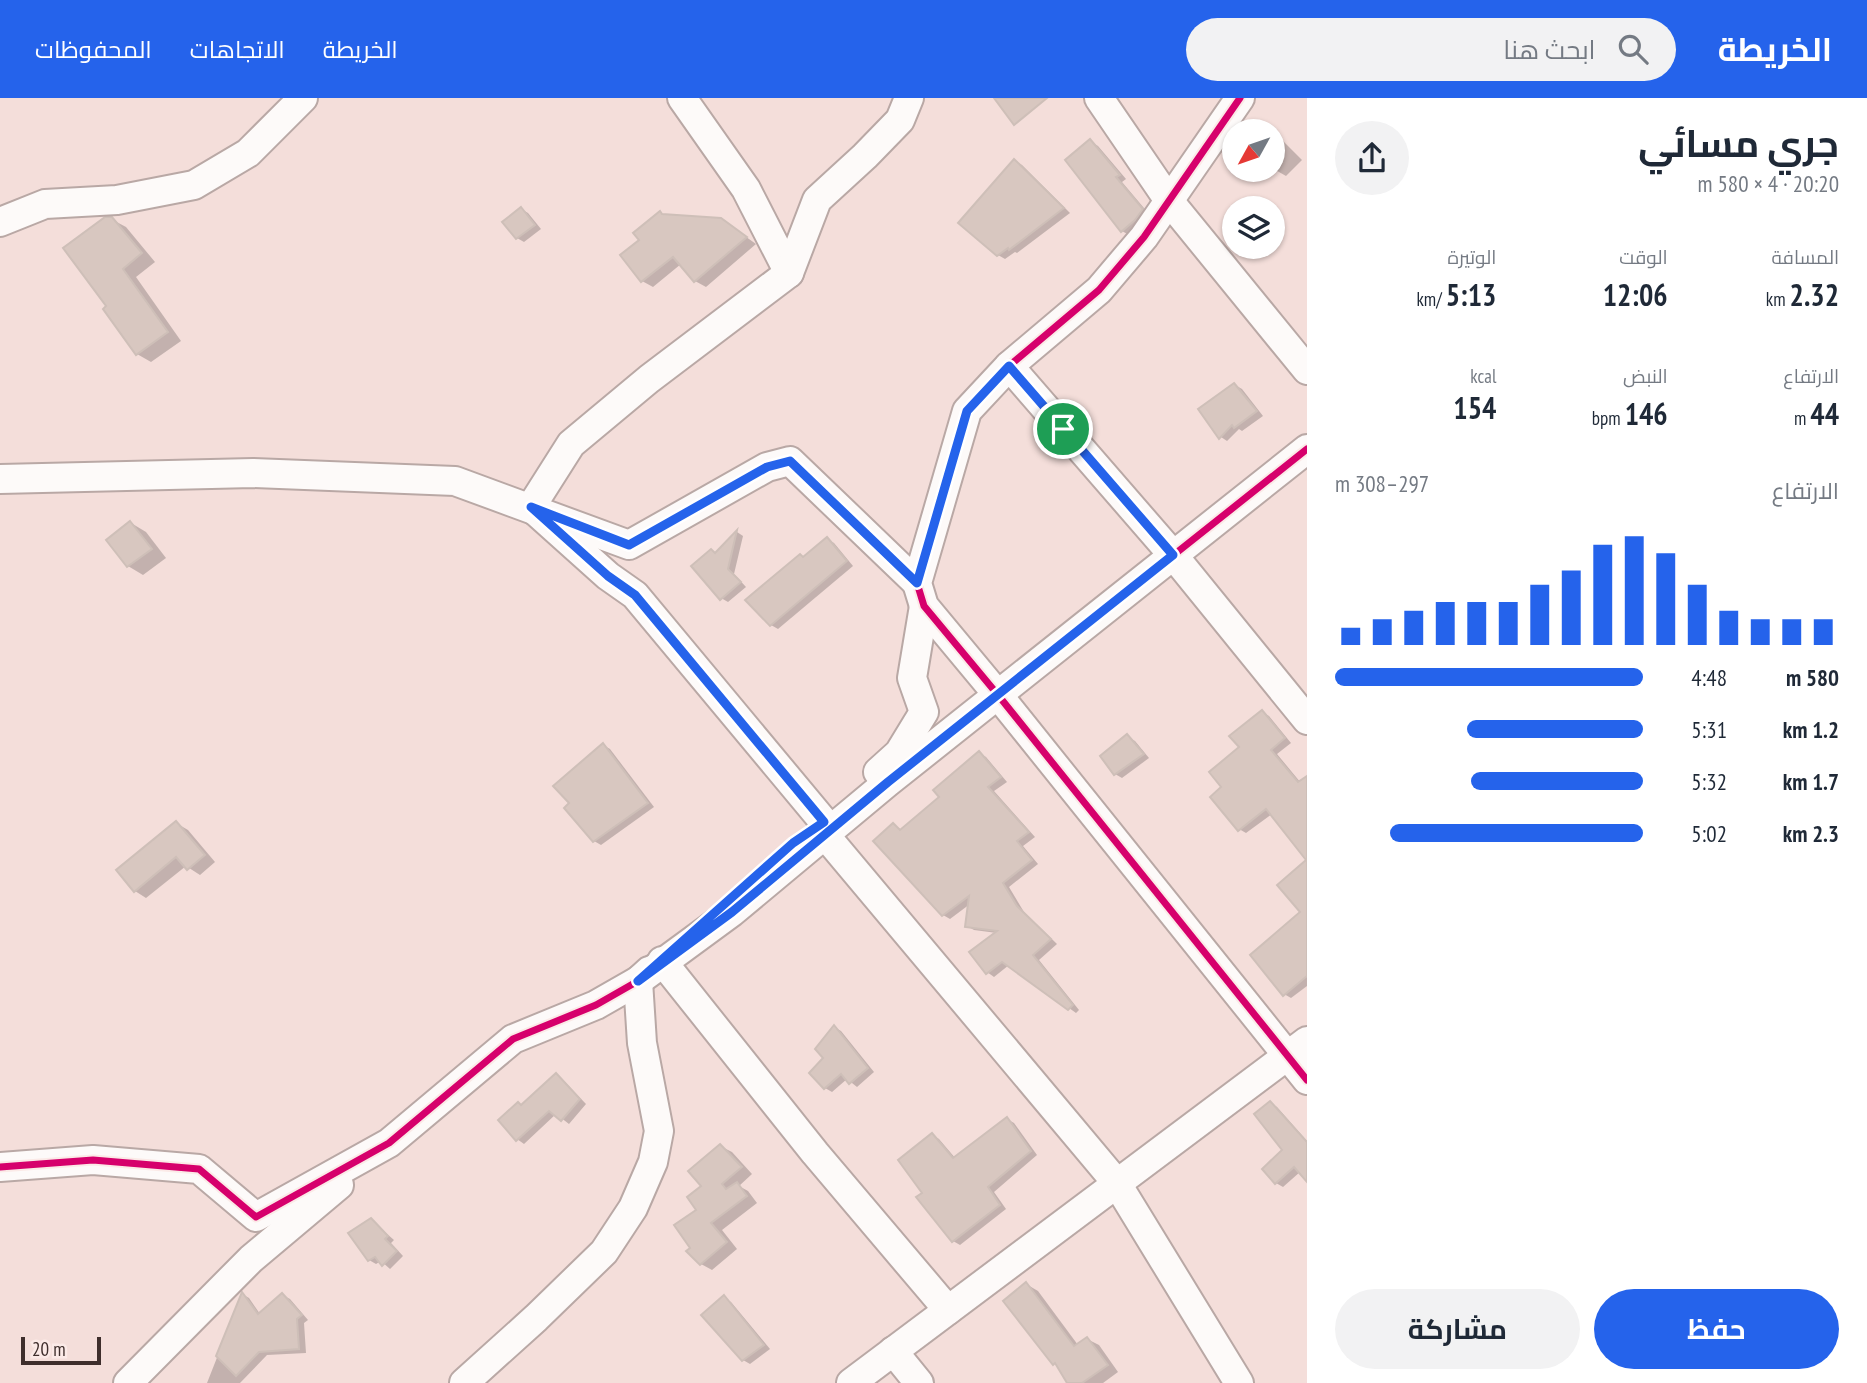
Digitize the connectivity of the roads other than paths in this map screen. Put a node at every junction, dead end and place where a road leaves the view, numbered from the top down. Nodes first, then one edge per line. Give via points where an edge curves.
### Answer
1 (303, 98) edge
2 (682, 98) edge
3 (909, 98) edge
4 (1099, 98) edge
5 (1240, 98) edge
6 (1170, 202) junction
7 (0, 222) edge
8 (789, 273) junction
9 (1009, 366) junction
10 (1307, 370) edge
11 (1307, 449) edge
12 (0, 479) edge
13 (531, 507) junction
14 (1173, 555) junction
15 (920, 595) junction
16 (998, 695) junction
17 (1307, 720) edge
18 (825, 828) junction
19 (662, 961) junction
20 (638, 981) junction
21 (1298, 1048) edge
22 (1307, 1080) edge
23 (389, 1143) junction
24 (0, 1167) edge
25 (1116, 1182) junction
26 (948, 1310) junction
27 (893, 1351) junction
28 (128, 1383) edge
29 (464, 1383) edge
30 (850, 1383) edge
31 (919, 1383) edge
32 (1239, 1383) edge

1 - 7 street via 248,153 194,185 117,200 45,204
2 - 8 street via 746,189
3 - 8 street via 900,120 817,200
4 - 6 street
5 - 6 street
6 - 9 street via 1099,290
6 - 10 street
8 - 13 street via 571,444
9 - 14 street
9 - 15 street via 967,411
11 - 14 street
12 - 13 street via 253,473 455,481
13 - 15 street via 629,545 767,467 790,461
13 - 18 street via 635,595
14 - 16 street
14 - 17 street
15 - 16 street
15 - 18 street via 912,678 924,712 899,753
16 - 18 street
16 - 21 street
18 - 19 street via 732,912
18 - 20 street via 793,843
18 - 25 street
19 - 20 street
19 - 26 street
20 - 23 street via 596,1005 513,1040
20 - 29 street via 642,1043 659,1131 653,1162 632,1208 604,1252
21 - 22 street
21 - 25 street
23 - 24 street via 256,1217 199,1169 93,1160
23 - 28 street via 251,1259
25 - 26 street
25 - 32 street
26 - 27 street
27 - 30 street
27 - 31 street

